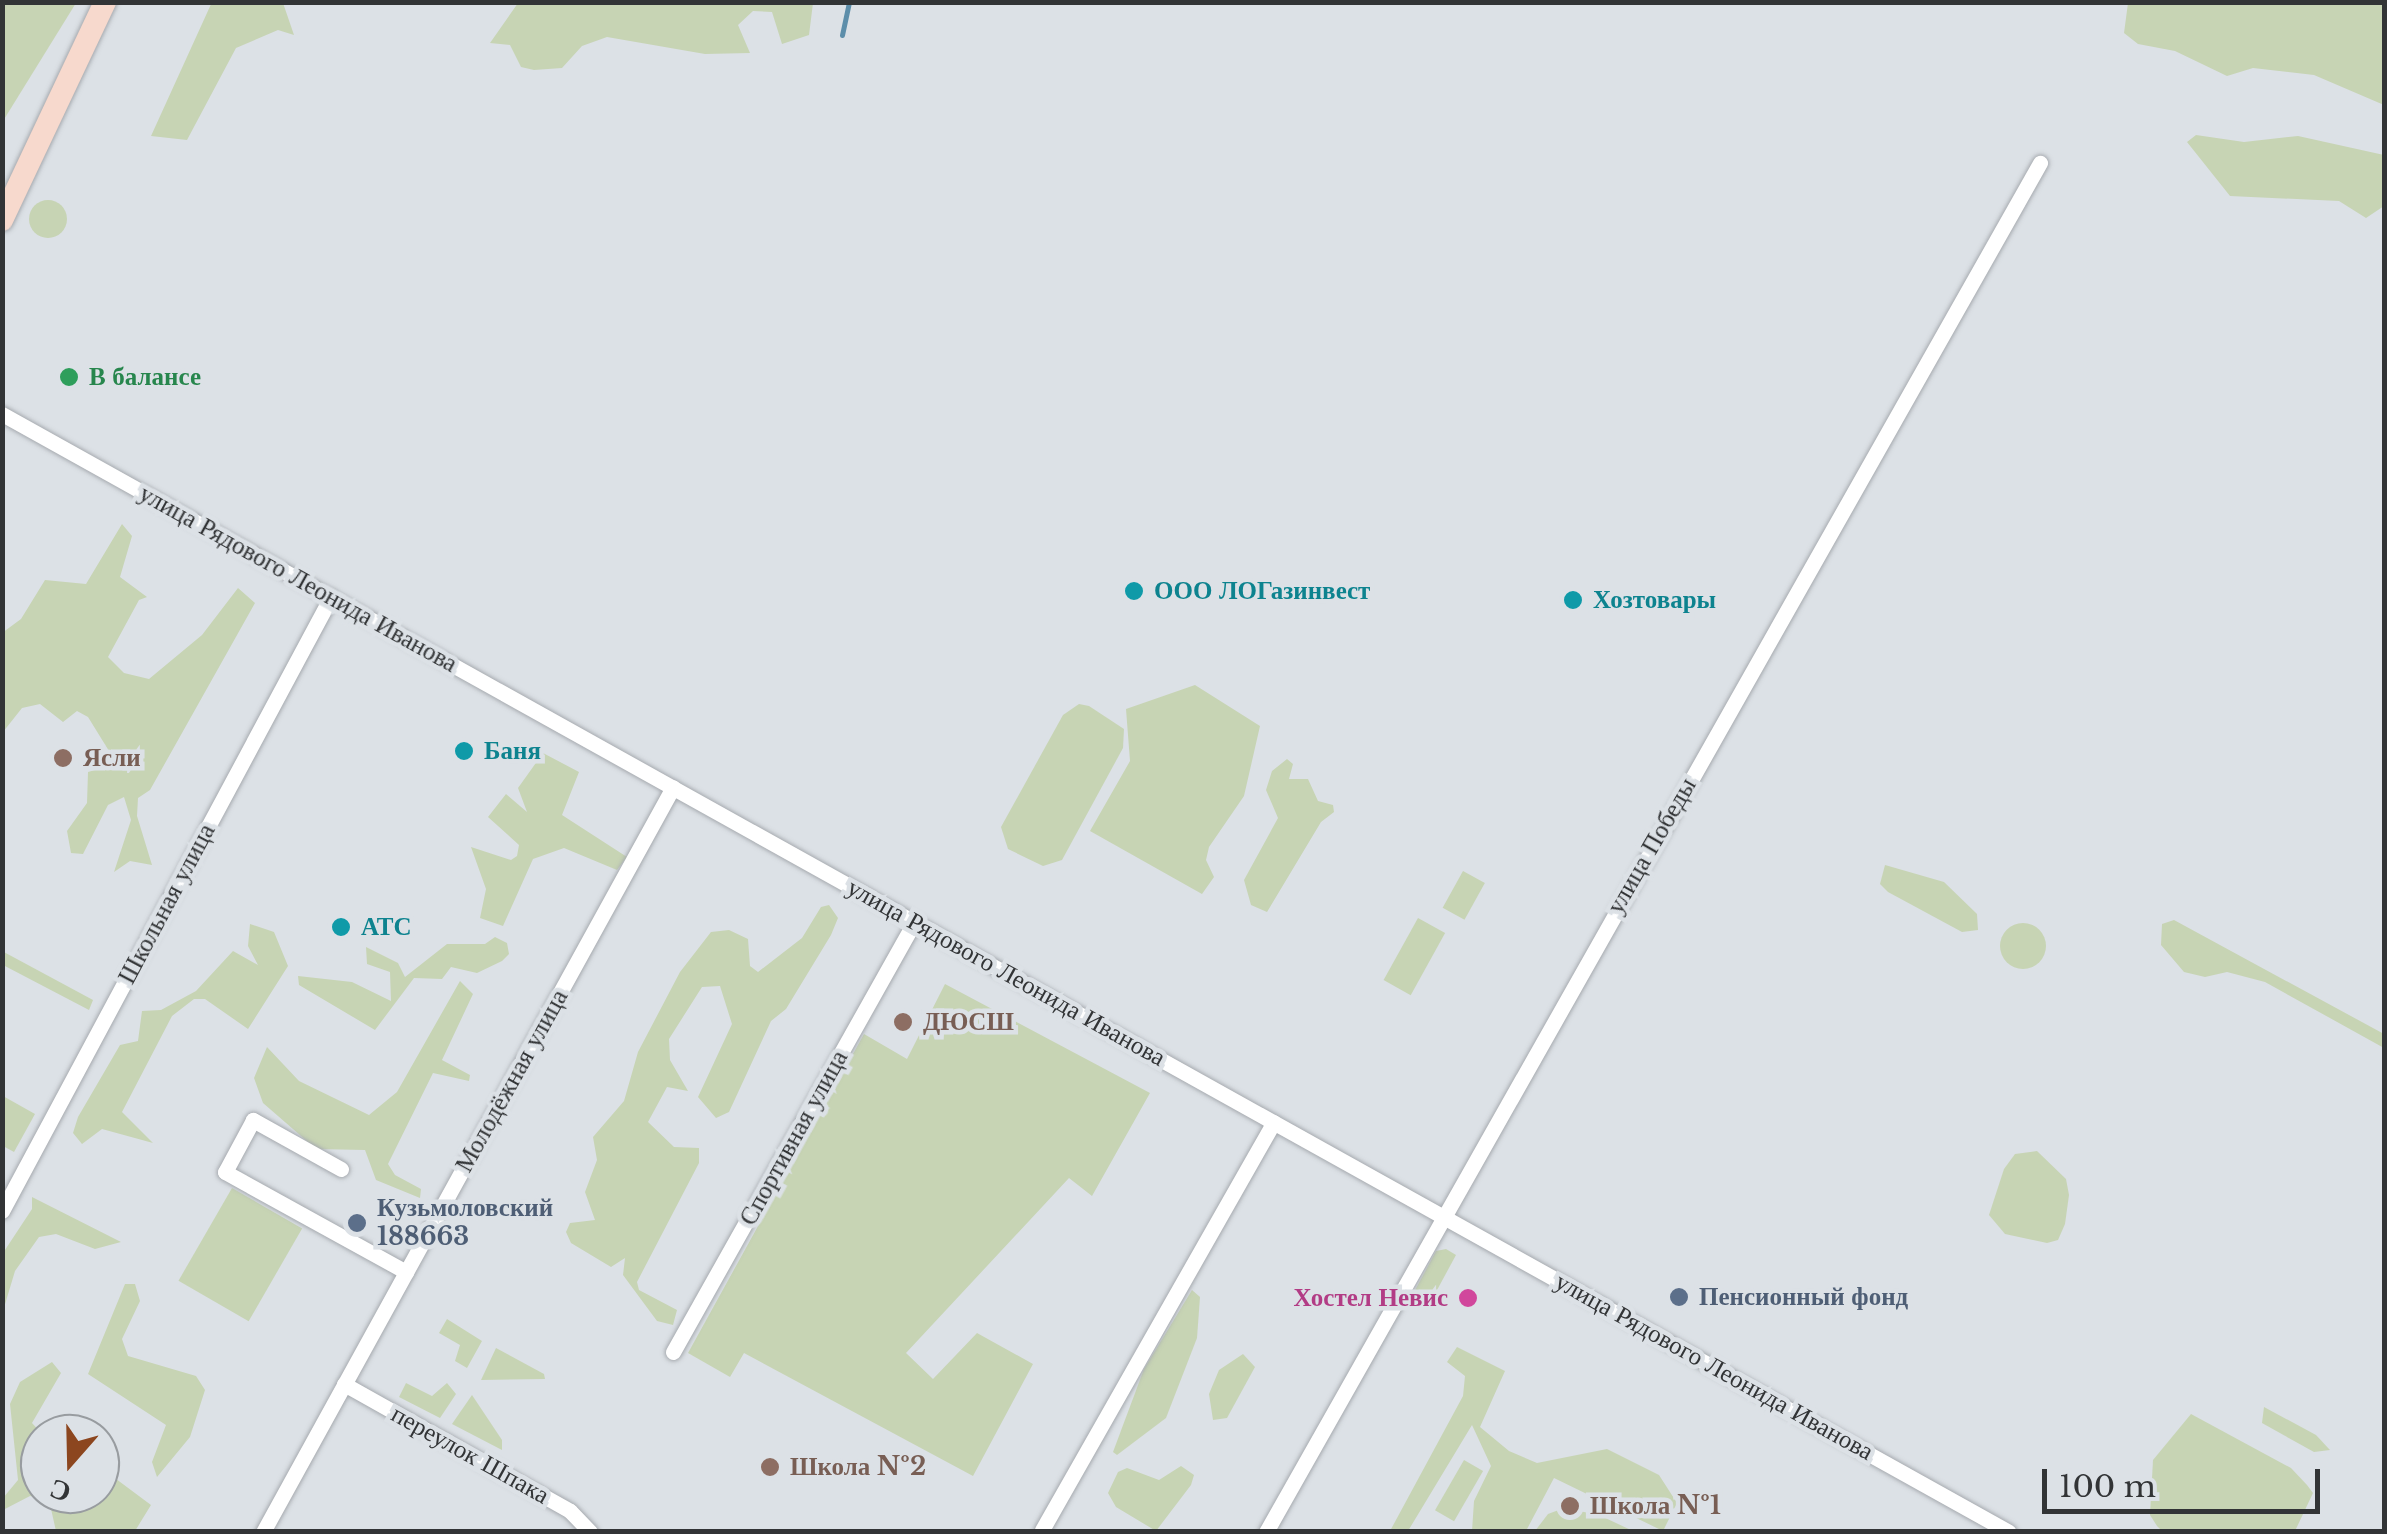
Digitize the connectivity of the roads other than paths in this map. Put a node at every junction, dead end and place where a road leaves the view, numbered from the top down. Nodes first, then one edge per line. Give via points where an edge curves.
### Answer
1 (104, 2) edge
2 (2040, 163) dead end
3 (2, 220) edge
4 (2, 414) edge
5 (331, 598) junction
6 (673, 788) junction
7 (914, 922) junction
8 (1274, 1122) junction
9 (341, 1169) dead end
10 (2, 1211) edge
11 (1442, 1216) junction
12 (406, 1272) junction
13 (673, 1352) dead end
14 (344, 1384) junction
15 (1042, 1530) edge
16 (263, 1532) edge
17 (590, 1532) edge
18 (1266, 1532) edge
19 (2009, 1532) edge

1 - 3 main road
2 - 11 street, улица Победы
4 - 5 street, улица Рядового Леонида Иванова
5 - 6 street, улица Рядового Леонида Иванова
5 - 10 street, Школьная улица
6 - 7 street, улица Рядового Леонида Иванова
6 - 12 street, Молодёжная улица
7 - 8 street, улица Рядового Леонида Иванова
7 - 13 street, Спортивная улица
8 - 11 street, улица Рядового Леонида Иванова
8 - 15 street
9 - 12 street via 253,1120 225,1172
11 - 18 street, улица Победы
11 - 19 street, улица Рядового Леонида Иванова
12 - 14 street, Молодёжная улица
14 - 16 street, Молодёжная улица
14 - 17 street, переулок Шпака via 570,1512

